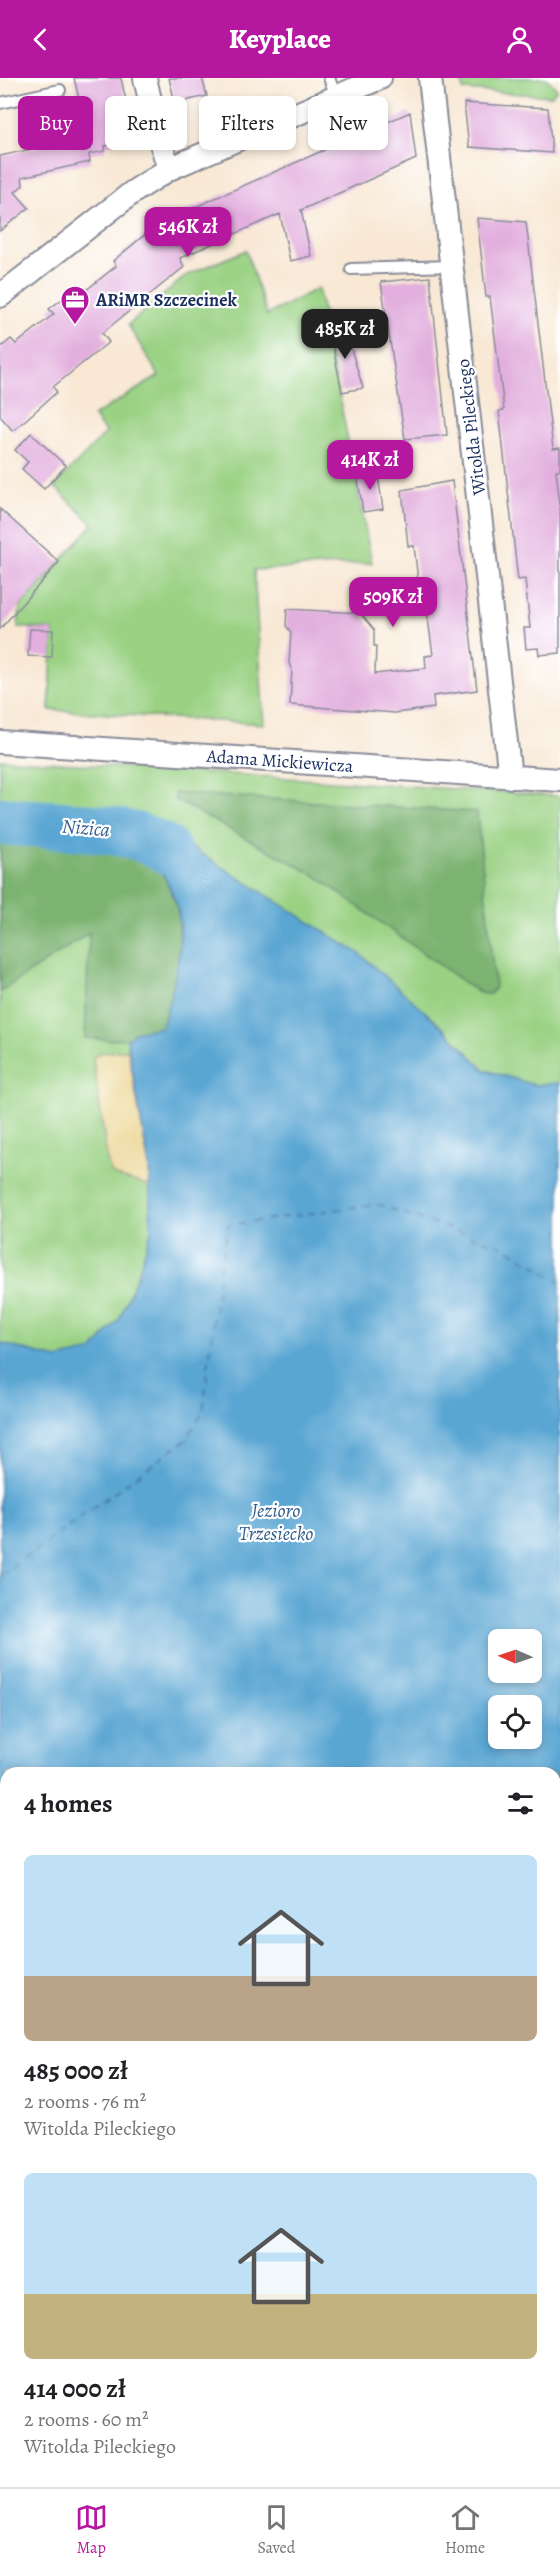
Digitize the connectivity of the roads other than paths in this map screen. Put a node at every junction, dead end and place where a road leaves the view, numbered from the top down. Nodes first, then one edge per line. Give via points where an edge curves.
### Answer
1 (145, 78) edge
2 (380, 78) edge
3 (430, 78) edge
4 (332, 87) edge
5 (60, 90) dead end
6 (0, 103) edge
7 (169, 169) junction
8 (452, 266) junction
9 (351, 269) dead end
10 (0, 296) edge
11 (0, 742) edge
12 (510, 777) junction
13 (560, 780) edge

1 - 7 street
2 - 4 street
3 - 8 street, Witolda Pileckiego
4 - 7 street
5 - 6 lane
7 - 10 street via 133,192
8 - 9 lane
8 - 12 street, Witolda Pileckiego
11 - 12 street, Adama Mickiewicza
12 - 13 street, Adama Mickiewicza

